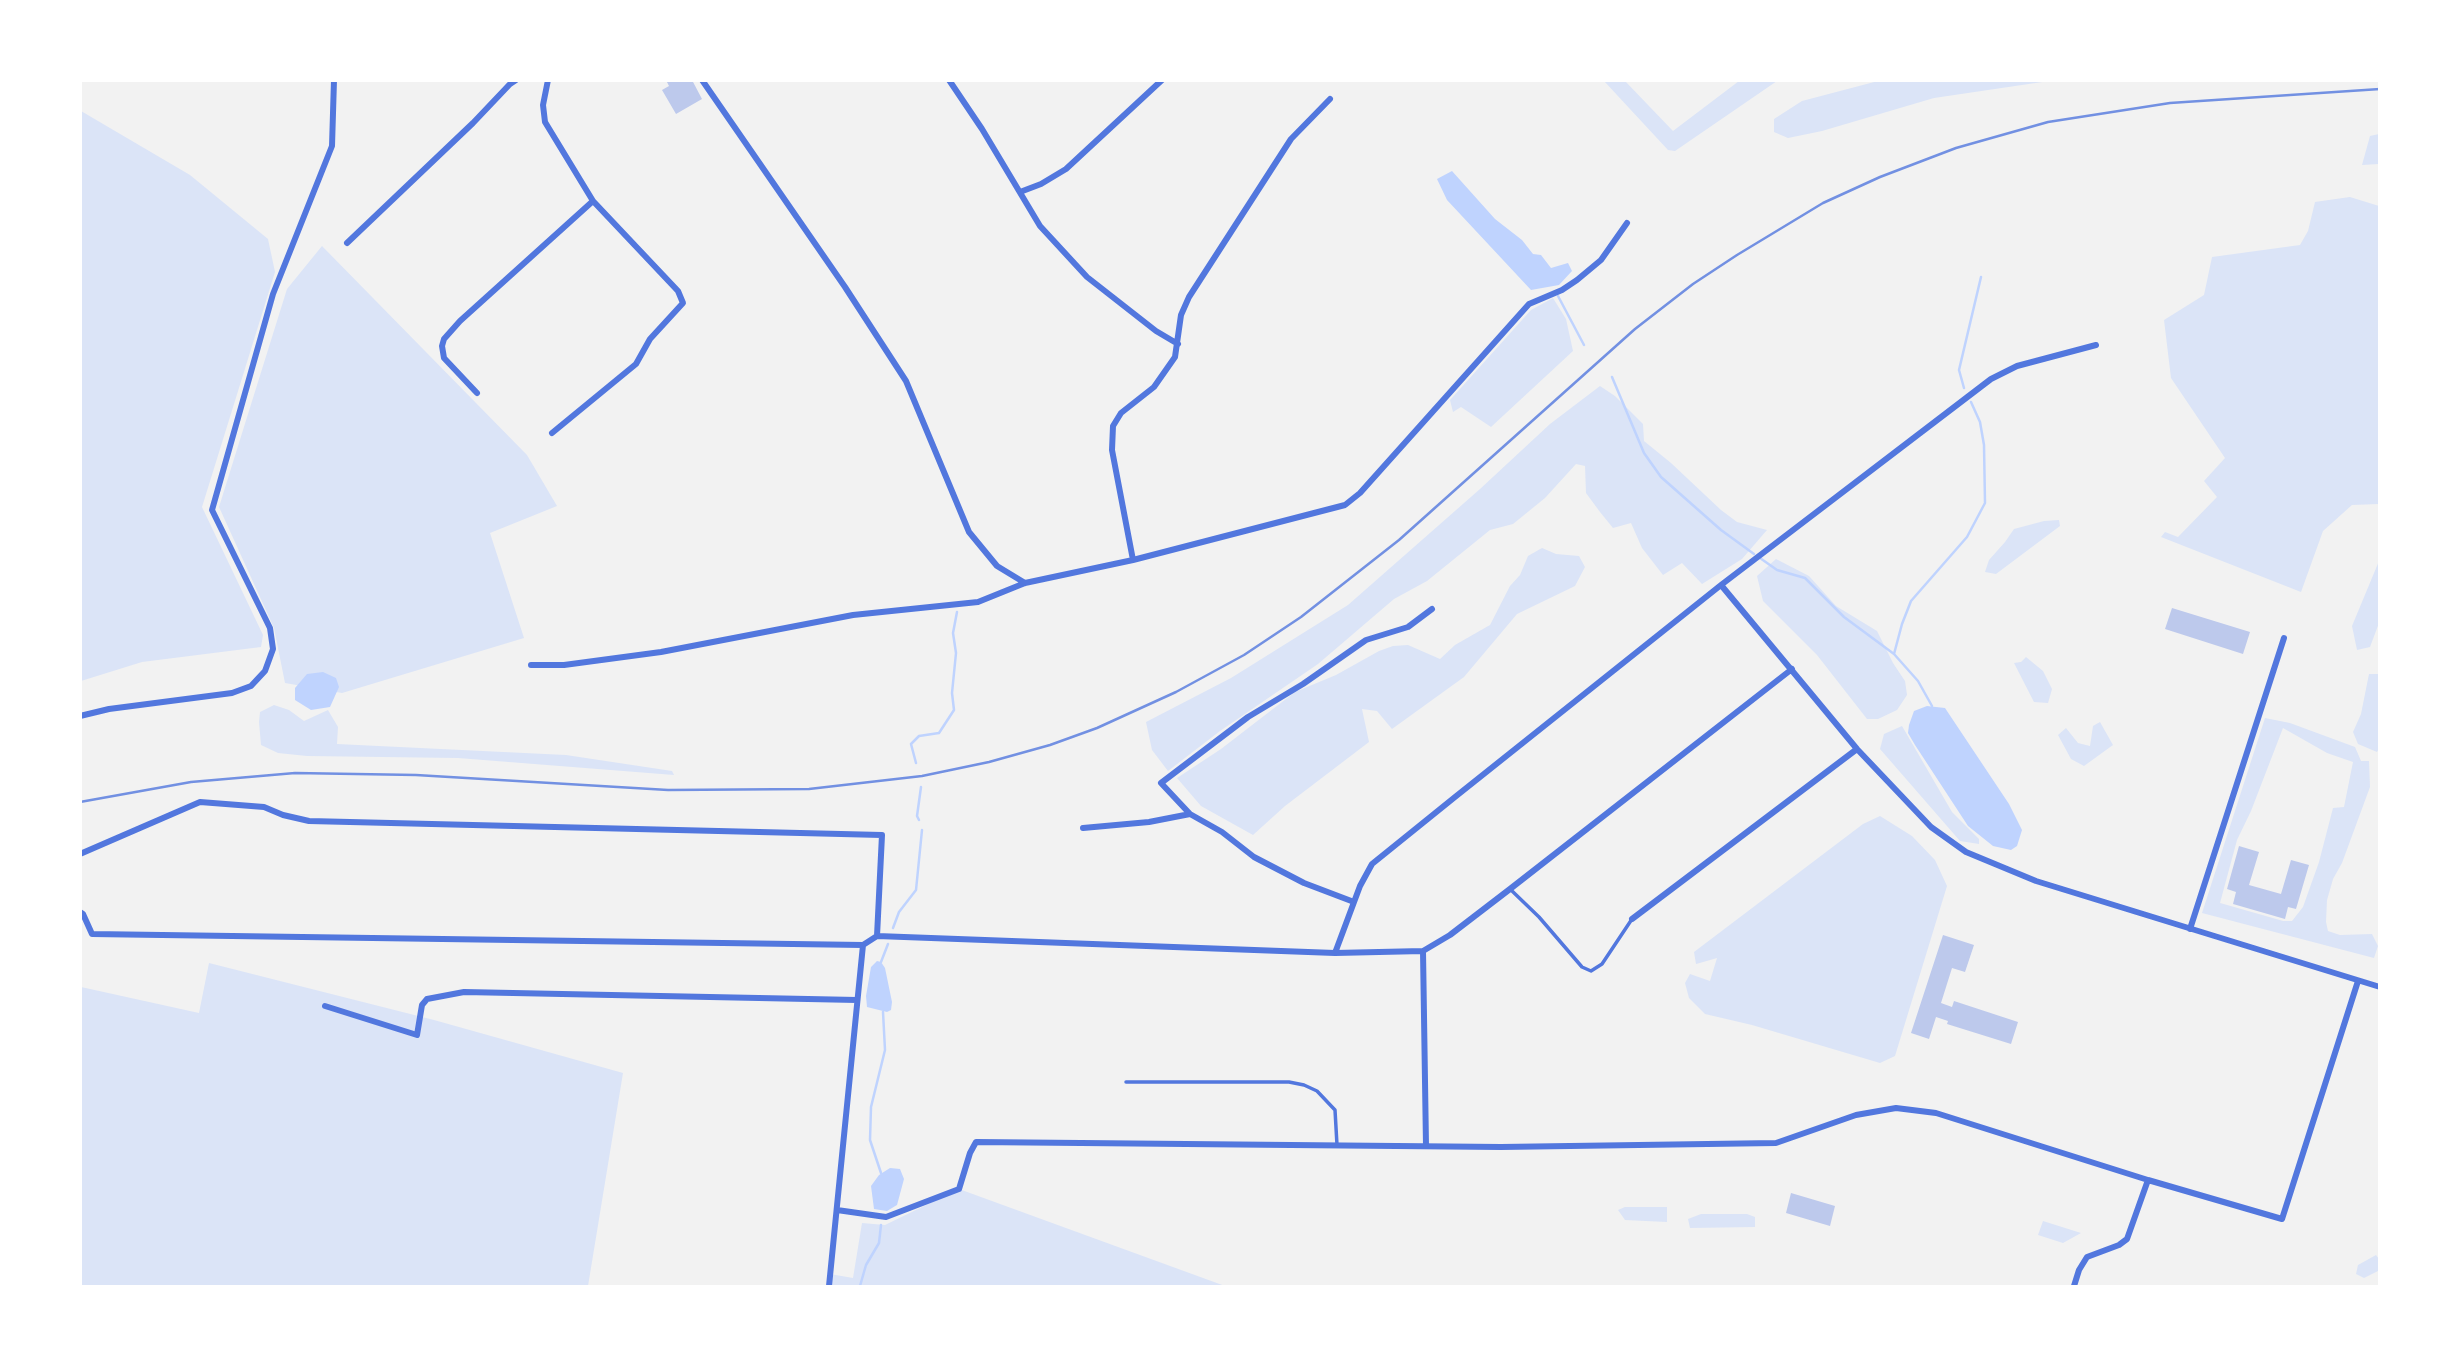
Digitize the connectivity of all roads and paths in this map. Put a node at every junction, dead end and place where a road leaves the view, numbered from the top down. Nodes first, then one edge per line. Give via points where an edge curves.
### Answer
1 (334, 80) edge
2 (516, 80) edge
3 (548, 80) edge
4 (702, 80) edge
5 (949, 80) edge
6 (1162, 80) edge
7 (1330, 99) dead end
8 (1020, 192) junction
9 (593, 201) junction
10 (1627, 223) dead end
11 (348, 243) dead end
12 (1178, 344) junction
13 (2096, 345) dead end
14 (477, 393) dead end
15 (552, 433) dead end
16 (1133, 561) junction
17 (1025, 583) junction
18 (1721, 585) junction
19 (1432, 609) dead end
20 (2284, 638) dead end
21 (531, 664) dead end
22 (1792, 669) junction
23 (80, 716) edge
24 (1857, 749) junction
25 (1190, 814) junction
26 (1083, 828) dead end
27 (80, 854) edge
28 (1510, 890) junction
29 (1354, 902) junction
30 (80, 912) edge
31 (1632, 919) joint
32 (2190, 929) junction
33 (877, 936) junction
34 (863, 946) junction
35 (1423, 951) junction
36 (1335, 953) junction
37 (2358, 981) junction
38 (2379, 987) edge
39 (857, 1000) junction
40 (324, 1006) dead end
41 (1126, 1082) dead end
42 (1338, 1145) junction
43 (1426, 1146) junction
44 (2148, 1180) junction
45 (837, 1210) junction
46 (829, 1286) edge
47 (2074, 1286) edge

1 - 23 street via 332,146 274,294 212,510 270,628 273,649 264,671 251,686 232,693
2 - 11 street
3 - 9 street via 545,122
4 - 17 street via 906,381 969,532 997,566
5 - 8 street
6 - 8 street via 1066,169
7 - 12 street via 1292,139 1189,297 1181,314
8 - 12 street via 1040,226 1087,277
9 - 14 street via 444,339 444,358
9 - 15 street via 678,291 683,303 650,339 635,364
10 - 16 street via 1601,260 1577,280 1529,304 1345,505
12 - 16 street via 1175,357 1154,387 1121,413 1113,426 1112,450
13 - 18 street via 2017,366 1995,377
16 - 17 street
17 - 21 street via 978,602 853,615 661,652 564,665
18 - 22 street
18 - 29 street via 1372,864
19 - 25 street via 1408,627 1366,640 1248,717 1161,782
20 - 32 street
22 - 24 street
22 - 28 street
24 - 31 street
24 - 32 street via 1931,827 1966,852 2036,881
25 - 26 street
25 - 29 street via 1304,883
27 - 33 street via 200,802 264,807 309,821 882,835
28 - 31 lane via 1582,967 1591,971 1602,964
28 - 35 street
29 - 36 street
30 - 34 street via 92,934
32 - 37 street
33 - 34 street
33 - 36 street
34 - 39 street
35 - 36 street
35 - 43 street
37 - 38 street
37 - 44 street via 2282,1219
39 - 40 street via 464,992 427,999 417,1035
39 - 45 street
41 - 42 lane via 1304,1085 1335,1110
42 - 43 street
42 - 45 street via 976,1142 959,1189 887,1217
43 - 44 street via 1776,1143 1856,1115 1896,1108 1936,1113
44 - 47 street via 2127,1239 2087,1257
45 - 46 street

